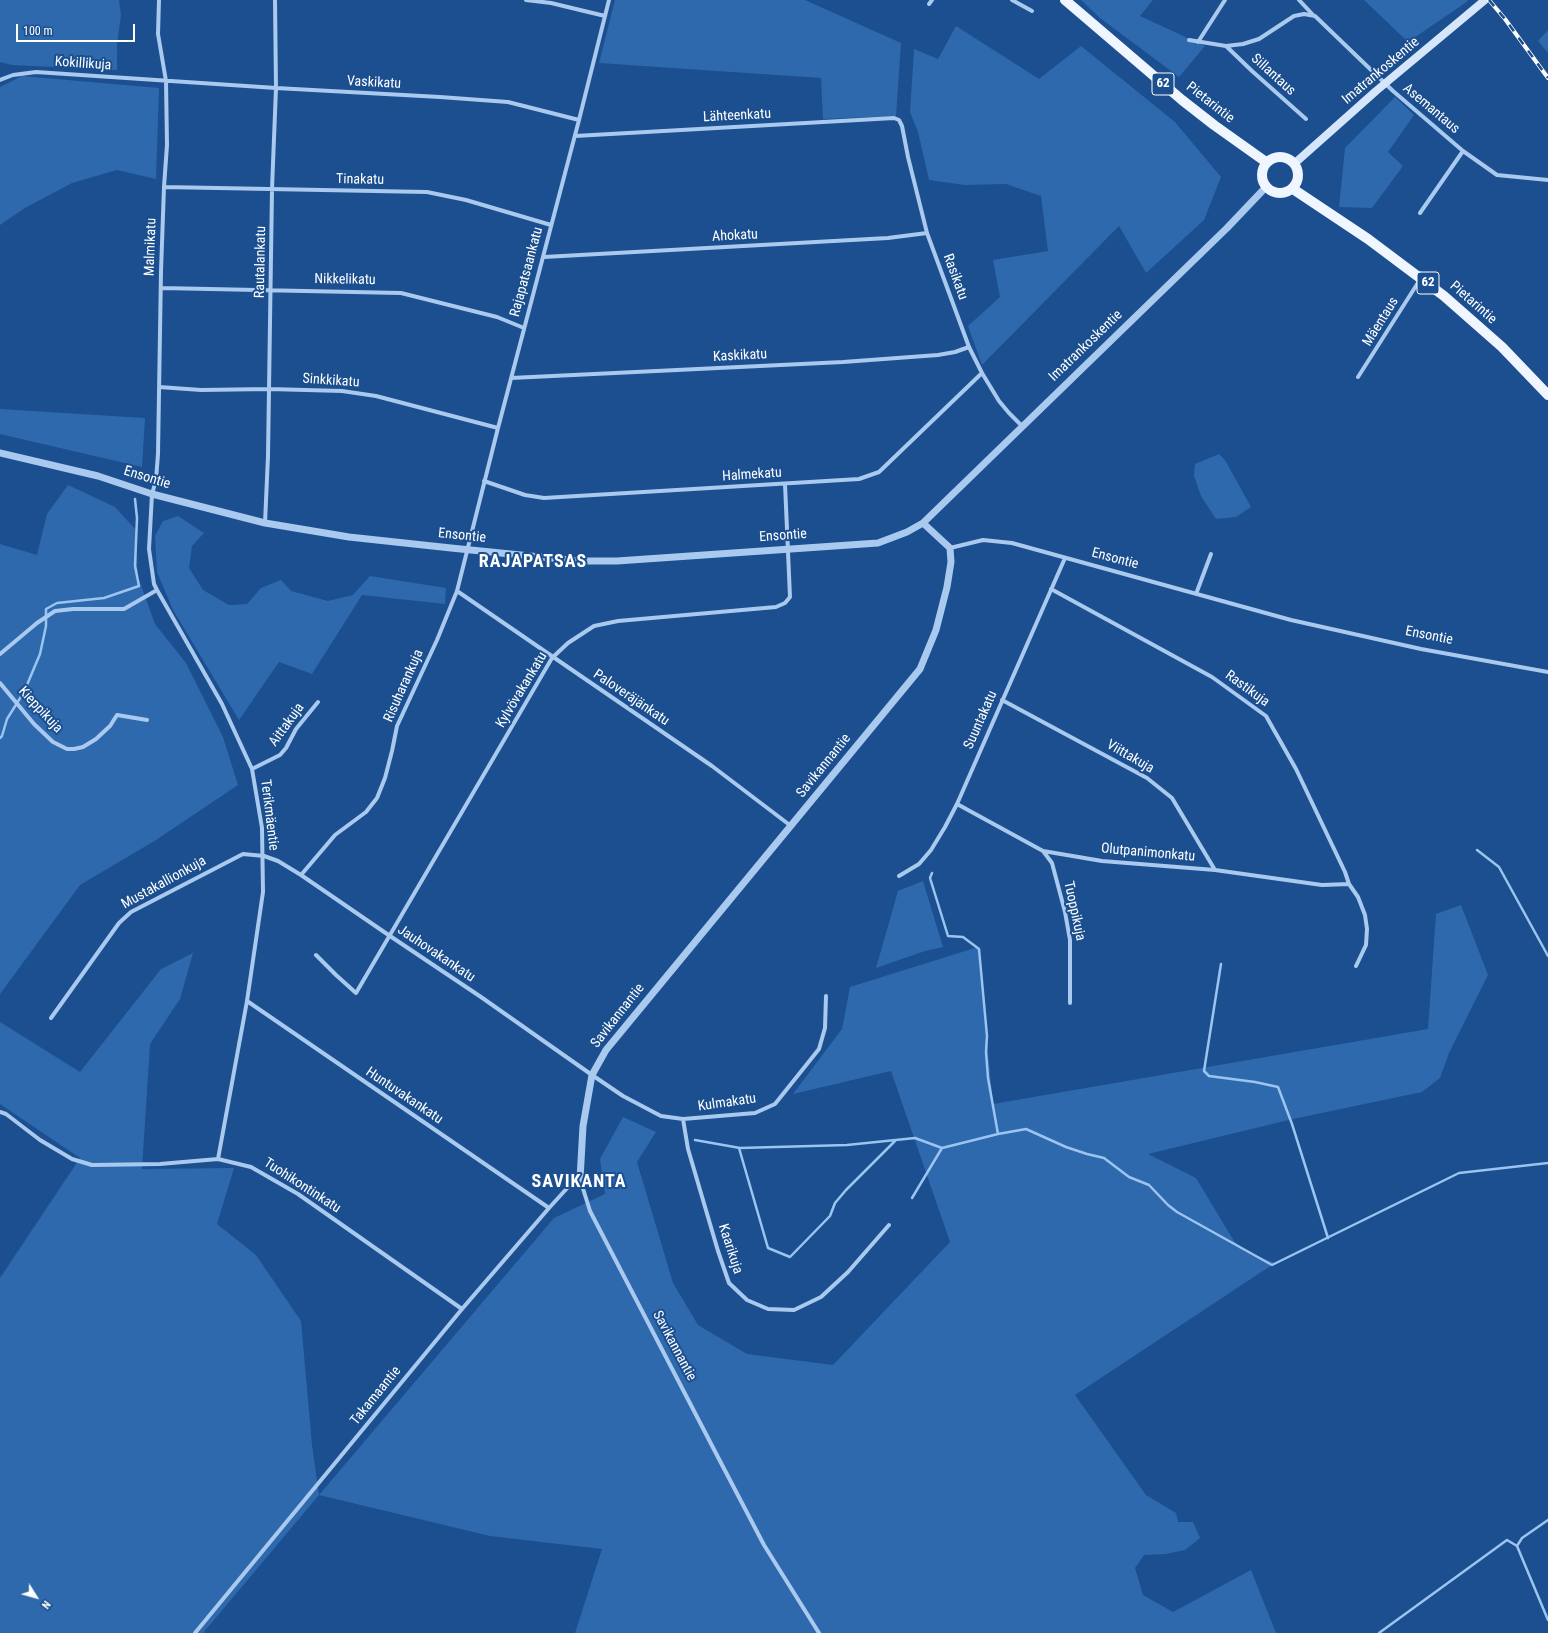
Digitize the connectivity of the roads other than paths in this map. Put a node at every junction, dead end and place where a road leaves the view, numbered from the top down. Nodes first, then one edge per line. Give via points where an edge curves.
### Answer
1 (159, 0) edge
2 (275, 0) edge
3 (526, 0) edge
4 (609, 0) edge
5 (1012, 0) edge
6 (1064, 0) edge
7 (1225, 0) edge
8 (1299, 0) edge
9 (1485, 0) edge
10 (1032, 11) dead end
11 (605, 16) junction
12 (1315, 16) junction
13 (1189, 40) dead end
14 (1198, 42) junction
15 (1226, 46) junction
16 (0, 80) edge
17 (166, 81) junction
18 (1385, 84) junction
19 (276, 88) junction
20 (1306, 119) dead end
21 (579, 120) junction
22 (899, 120) joint
23 (575, 136) junction
24 (1463, 150) junction
25 (1266, 162) junction
26 (1295, 163) junction
27 (1548, 180) edge
28 (164, 187) junction
29 (1266, 187) junction
30 (272, 189) junction
31 (1293, 189) junction
32 (1420, 213) dead end
33 (551, 225) junction
34 (927, 232) junction
35 (544, 257) junction
36 (1422, 278) junction
37 (161, 288) junction
38 (272, 289) junction
39 (524, 328) junction
40 (969, 347) junction
41 (982, 373) junction
42 (1358, 377) dead end
43 (511, 378) junction
44 (159, 387) junction
45 (269, 389) junction
46 (1548, 395) edge
47 (1022, 426) junction
48 (498, 428) junction
49 (0, 453) edge
50 (484, 481) junction
51 (785, 484) junction
52 (152, 494) junction
53 (265, 523) junction
54 (923, 523) junction
55 (787, 548) junction
56 (950, 548) junction
57 (467, 550) junction
58 (1211, 554) dead end
59 (1065, 558) junction
60 (1051, 589) junction
61 (157, 590) junction
62 (457, 591) junction
63 (1196, 594) junction
64 (0, 654) edge
65 (552, 658) junction
66 (1548, 672) edge
67 (0, 683) edge
68 (1002, 700) junction
69 (318, 702) dead end
70 (147, 720) dead end
71 (252, 769) junction
72 (957, 804) junction
73 (791, 826) junction
74 (1043, 851) junction
75 (264, 856) junction
76 (1215, 870) junction
77 (301, 874) junction
78 (899, 876) dead end
79 (1349, 884) junction
80 (390, 936) junction
81 (316, 955) dead end
82 (1356, 966) dead end
83 (826, 996) dead end
84 (247, 1001) junction
85 (1070, 1003) dead end
86 (51, 1018) dead end
87 (592, 1075) junction
88 (0, 1112) edge
89 (683, 1119) junction
90 (218, 1159) junction
91 (580, 1179) junction
92 (549, 1208) junction
93 (889, 1225) dead end
94 (462, 1309) junction
95 (195, 1633) edge
96 (819, 1633) edge

1 - 17 street, Malmikatu via 158,34
2 - 19 street, Rautalankatu
3 - 11 street via 551,3
4 - 11 street, Rajapatsaankatu
5 - 10 street
6 - 25 main road, Pietarintie / 62 via 1192,108
7 - 14 street
8 - 12 street
9 - 18 main road, Imatrankoskentie
11 - 21 street, Rajapatsaankatu
12 - 15 street, Sillantaus via 1294,16 1259,39
12 - 18 street
13 - 14 street, Sillantaus
14 - 15 street, Sillantaus
15 - 20 street, Sillantaus
16 - 17 street, Kokillikuja via 13,75 36,72
17 - 19 street, Vaskikatu
17 - 28 street, Malmikatu via 167,145
18 - 24 street, Asemantaus
18 - 26 main road, Imatrankoskentie
19 - 21 street, Vaskikatu via 508,102
19 - 30 street, Rautalankatu
21 - 23 street, Rajapatsaankatu
22 - 23 street, Lähteenkatu via 894,118
22 - 34 street, Rasikatu
23 - 33 street, Rajapatsaankatu
24 - 27 street, Asemantaus via 1497,175
24 - 32 street, Asemantaus
25 - 26 main road via 1281,156
25 - 29 main road via 1262,175
26 - 31 main road via 1299,173
28 - 30 street, Tinakatu
28 - 37 street, Malmikatu
29 - 31 main road via 1282,193
29 - 47 street, Imatrankoskentie
30 - 33 street, Tinakatu via 427,192 500,209
30 - 38 street, Rautalankatu
31 - 36 main road, Pietarintie / 62
33 - 35 street, Rajapatsaankatu
34 - 35 street, Ahokatu via 888,238
34 - 40 street, Rasikatu
35 - 39 street, Rajapatsaankatu
36 - 42 street, Mäentaus
36 - 46 main road, Pietarintie / 62 via 1487,333
37 - 38 street, Nikkelikatu
37 - 44 street, Malmikatu
38 - 39 street, Nikkelikatu via 401,293 497,317
38 - 45 street, Rautalankatu
39 - 43 street, Rajapatsaankatu
40 - 41 street, Rasikatu
40 - 43 street, Kaskikatu via 938,355 843,362
41 - 47 street, Rasikatu via 999,401
41 - 51 street, Halmekatu via 878,472 859,479
43 - 48 street, Rajapatsaankatu
44 - 45 street, Sinkkikatu via 201,390
44 - 52 street, Malmikatu via 158,454
45 - 48 street, Sinkkikatu via 342,391 376,396
45 - 53 street, Rautalankatu
47 - 54 street, Imatrankoskentie
48 - 50 street, Rajapatsaankatu
49 - 52 street, Ensontie via 98,476
50 - 51 street, Halmekatu via 525,495 544,498
50 - 57 street, Rajapatsaankatu
51 - 55 street, Kylvövakankatu
52 - 53 street, Ensontie
52 - 61 street, Terikmäentie via 149,549
53 - 57 street, Ensontie via 349,537
54 - 55 street, Ensontie via 878,543
54 - 56 street
55 - 57 street, Ensontie via 617,561 575,560
55 - 65 street, Kylvövakankatu via 790,597 785,603 776,607 612,622 594,626 568,643
56 - 59 street, Ensontie via 983,540 999,541
56 - 73 street, Savikannantie via 951,562 947,587 936,630 920,668
57 - 62 street, Risuharankuja
58 - 63 street
59 - 60 street, Suuntakatu
59 - 63 street, Ensontie
60 - 68 street, Suuntakatu
60 - 79 street, Rastikuja via 1212,677 1266,716 1296,769
61 - 64 street via 124,609 73,609 55,612 37,623
61 - 71 street, Terikmäentie via 222,704
62 - 65 street, Paloveräjänkatu
62 - 77 street, Risuharankuja via 397,726 385,778 377,798 366,812 335,835
63 - 66 street, Ensontie via 1291,620
65 - 73 street, Paloveräjänkatu via 712,766
65 - 80 street, Kylvövakankatu
67 - 70 street, Kieppikuja via 34,724 53,742 67,749 74,750 90,743 102,734 117,715
68 - 72 street, Suuntakatu
68 - 76 street, Viittakuja via 1147,778 1172,798
69 - 71 street, Aittakuja via 296,729 280,755
71 - 75 street, Terikmäentie
72 - 74 street, Olutpanimonkatu
72 - 78 street, Suuntakatu via 931,850 920,864
73 - 87 street, Savikannantie via 606,1050
74 - 76 street, Olutpanimonkatu via 1102,861
74 - 85 street, Tuoppikuja via 1052,863 1070,940
75 - 77 street, Jauhovakankatu
75 - 84 street, Terikmäentie via 263,892
75 - 86 street, Mustakallionkuja via 243,854 131,912 119,923
76 - 79 street, Olutpanimonkatu via 1322,884
77 - 80 street, Jauhovakankatu
79 - 82 street, Rastikuja via 1358,897 1367,929 1366,946
80 - 81 street, Kylvövakankatu via 356,992
80 - 87 street, Jauhovakankatu
83 - 89 street, Kulmakatu via 825,1028 819,1049 775,1104 755,1113
84 - 90 street, Terikmäentie
84 - 92 street, Huntuvakankatu
87 - 89 street, Kulmakatu via 661,1116
87 - 91 street, Savikannantie via 583,1126
88 - 90 street, Tuohikontinkatu via 72,1159 92,1165 160,1164
89 - 93 street, Kaarikuja via 688,1149 729,1283 747,1300 768,1309 794,1310 820,1297 848,1272
90 - 94 street, Tuohikontinkatu via 251,1167 298,1194
91 - 92 street, Takamaantie via 570,1185
91 - 96 street, Savikannantie via 590,1211 720,1462 764,1545
92 - 94 street, Takamaantie
94 - 95 street, Takamaantie

